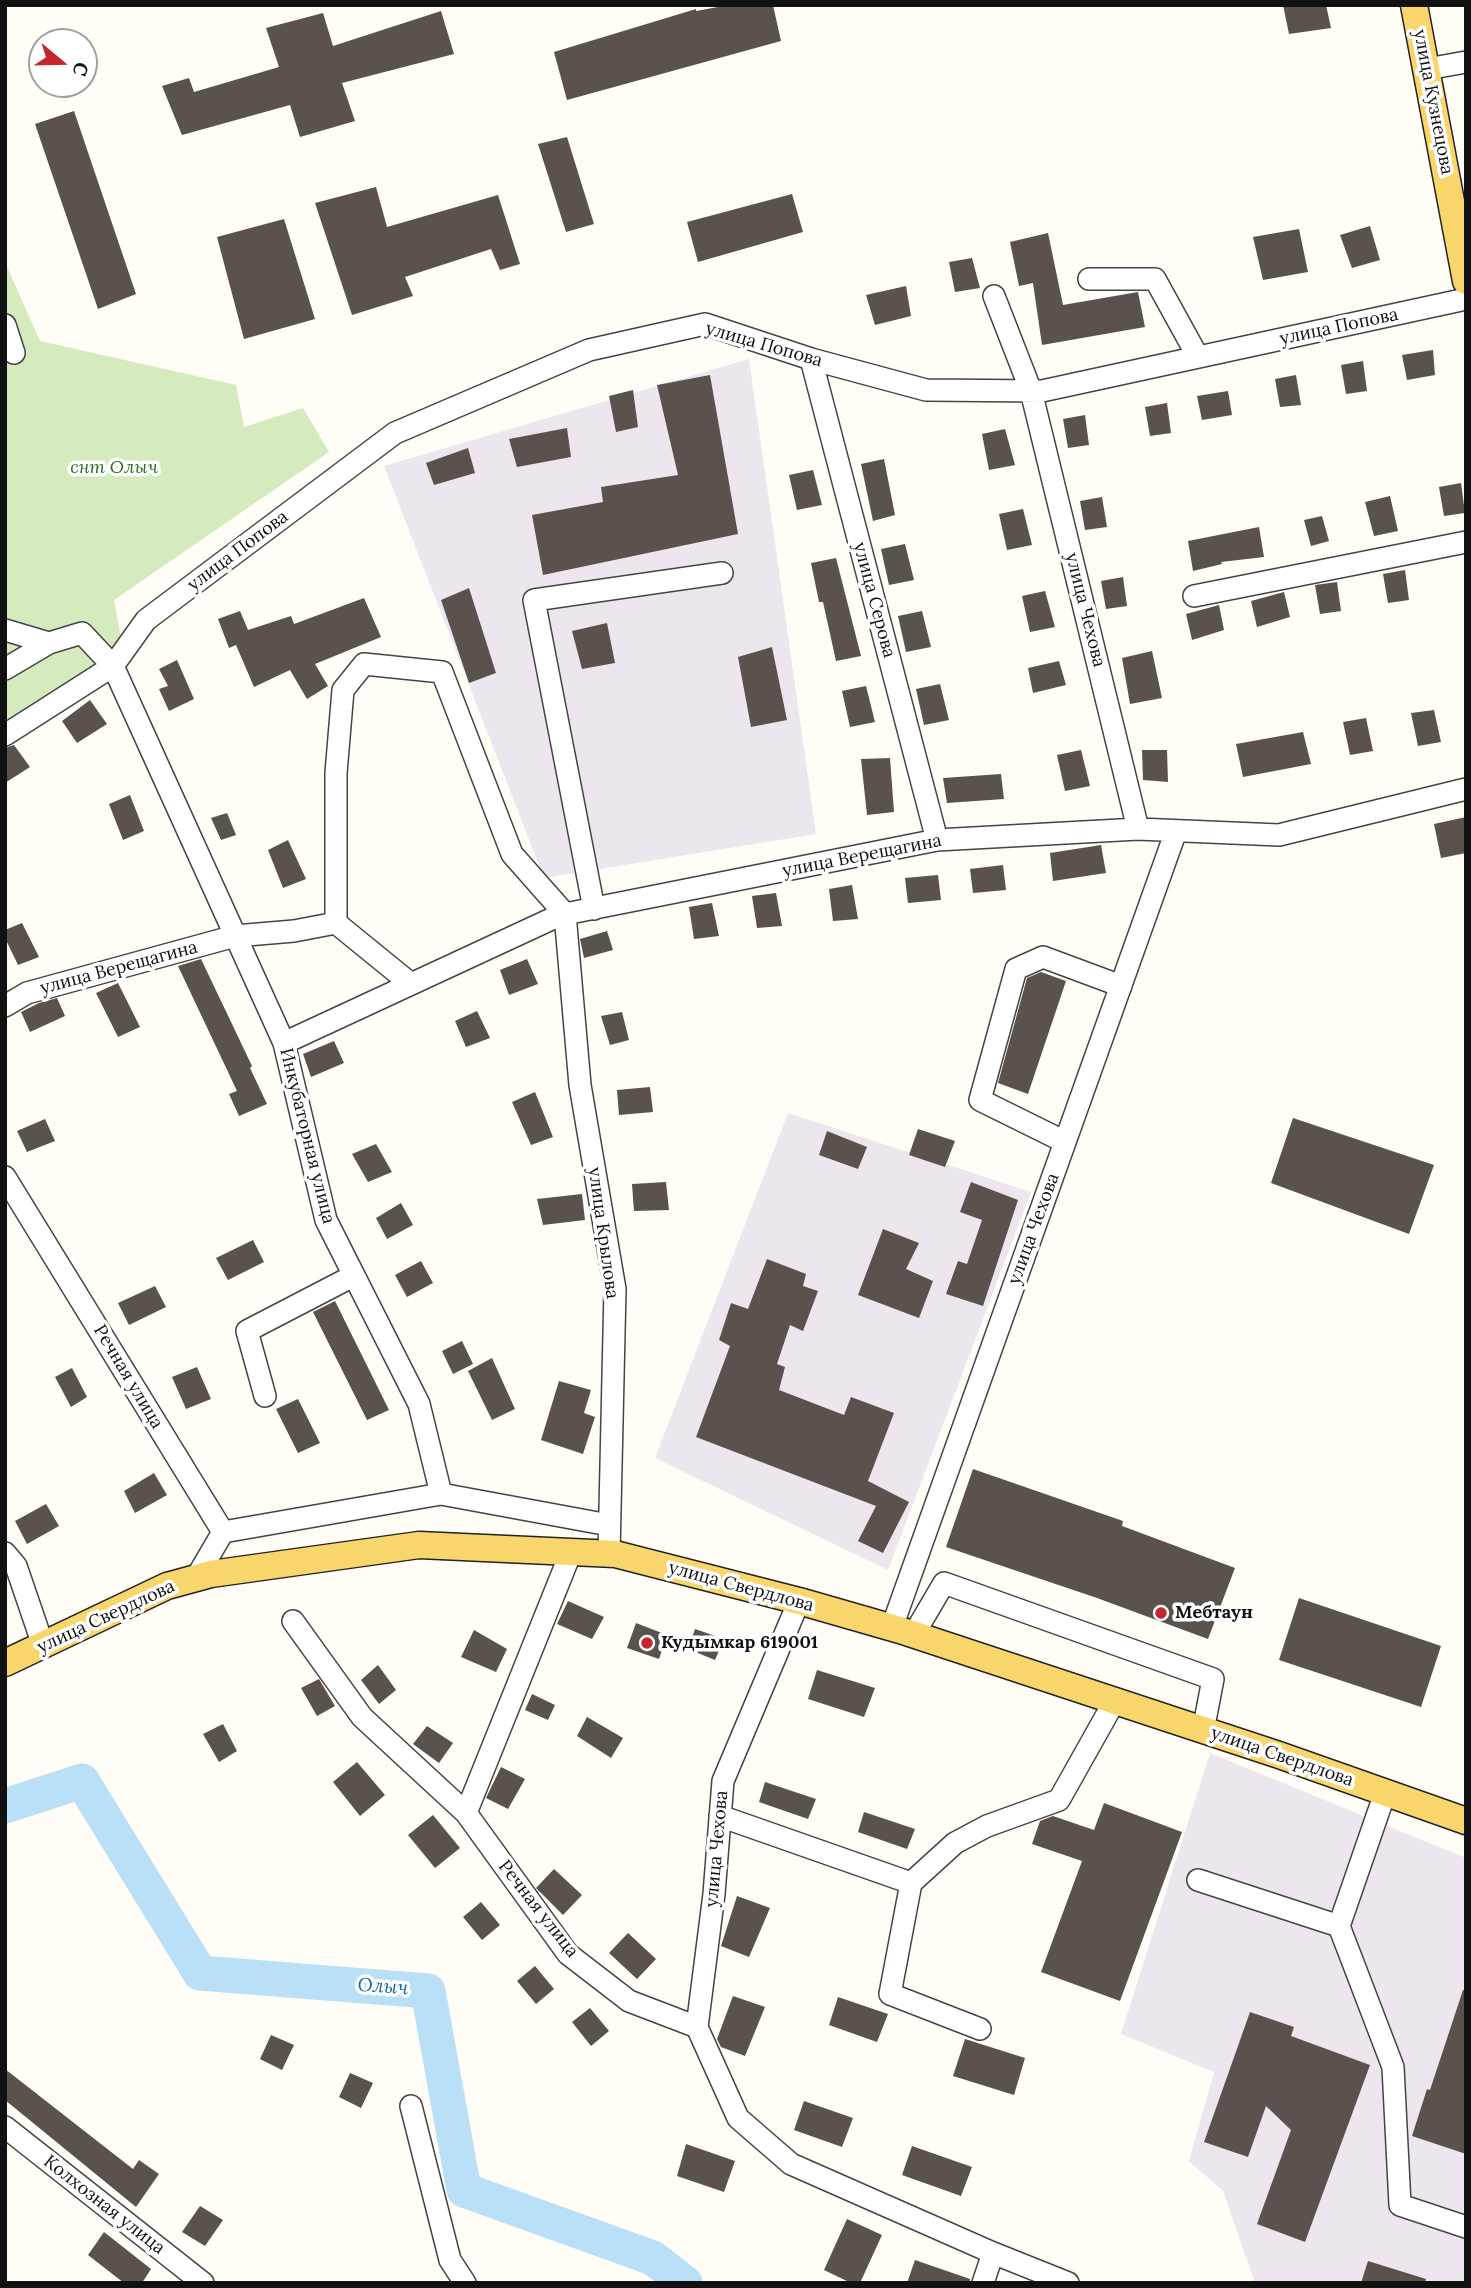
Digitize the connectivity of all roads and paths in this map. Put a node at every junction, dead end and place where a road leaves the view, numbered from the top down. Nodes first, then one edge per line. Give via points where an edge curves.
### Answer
1 (1414, 5) edge
2 (1466, 62) edge
3 (1427, 69) junction
4 (1089, 279) dead end
5 (1466, 281) edge
6 (994, 296) dead end
7 (1466, 299) edge
8 (5, 325) edge
9 (5, 347) edge
10 (1198, 357) junction
11 (811, 359) junction
12 (1031, 391) junction
13 (1466, 542) edge
14 (722, 573) dead end
15 (1194, 596) dead end
16 (5, 630) edge
17 (49, 643) junction
18 (113, 666) junction
19 (5, 669) edge
20 (5, 735) edge
21 (1466, 789) edge
22 (1138, 829) junction
23 (1176, 831) junction
24 (937, 840) junction
25 (594, 909) junction
26 (565, 914) junction
27 (336, 923) junction
28 (236, 936) junction
29 (411, 984) junction
30 (1121, 986) junction
31 (5, 1006) edge
32 (284, 1043) junction
33 (1065, 1142) junction
34 (5, 1177) edge
35 (353, 1276) junction
36 (265, 1396) dead end
37 (441, 1494) junction
38 (610, 1525) junction
39 (223, 1532) junction
40 (571, 1552) junction
41 (5, 1553) edge
42 (609, 1553) junction
43 (196, 1578) junction
44 (799, 1601) junction
45 (293, 1621) dead end
46 (903, 1631) junction
47 (43, 1645) junction
48 (5, 1663) edge
49 (1114, 1702) junction
50 (1203, 1731) junction
51 (1385, 1793) junction
52 (466, 1812) junction
53 (720, 1816) junction
54 (1466, 1821) edge
55 (1198, 1880) dead end
56 (911, 1883) junction
57 (1339, 1926) junction
58 (697, 2027) junction
59 (980, 2029) dead end
60 (411, 2106) dead end
61 (5, 2127) edge
62 (1466, 2227) edge
63 (993, 2253) junction
64 (203, 2283) edge
65 (465, 2283) edge
66 (983, 2283) edge
67 (1068, 2283) edge

1 - 3 main road, улица Кузнецова
2 - 3 street
3 - 5 main road, улица Кузнецова
4 - 10 street via 1155,279
6 - 12 street, улица Чехова
7 - 10 street, улица Попова
8 - 9 street via 15,353
10 - 12 street, улица Попова
11 - 12 street, улица Попова via 926,390
11 - 18 street, улица Попова via 705,324 589,350 395,433 146,620
11 - 24 street, улица Серова
12 - 22 street, улица Чехова
13 - 15 street
14 - 25 street via 534,600
16 - 17 street
17 - 18 street, Инкубаторная улица via 82,633
17 - 19 street
18 - 20 street
18 - 28 street, Инкубаторная улица
21 - 23 street, улица Верещагина via 1279,835
22 - 23 street, улица Верещагина
22 - 24 street, улица Верещагина
23 - 30 street, улица Чехова
24 - 25 street, улица Верещагина
25 - 26 street, улица Верещагина
26 - 27 street via 513,855 442,672 364,664 342,690 336,773
26 - 29 street, улица Верещагина
26 - 38 street, улица Крылова via 580,1085 615,1289
27 - 28 street, улица Верещагина
27 - 29 street
28 - 31 street, улица Верещагина via 27,993
28 - 32 street, Инкубаторная улица
29 - 32 street, улица Верещагина
30 - 33 street, улица Чехова
30 - 33 street via 1044,957 1016,969 980,1100
32 - 35 street, Инкубаторная улица via 326,1220
33 - 46 street, улица Чехова
34 - 39 street, Речная улица
35 - 36 street via 247,1331
35 - 37 street, Инкубаторная улица via 419,1404
37 - 38 street
37 - 39 street
38 - 42 street, улица Крылова
39 - 43 street
40 - 42 main road, улица Свердлова
40 - 43 main road, улица Свердлова via 419,1545
40 - 52 street
41 - 47 street via 16,1566
42 - 44 main road, улица Свердлова
43 - 47 main road, улица Свердлова via 167,1586
44 - 46 main road, улица Свердлова
44 - 53 street, улица Чехова via 723,1781
45 - 52 street, Речная улица via 362,1717
46 - 49 main road, улица Свердлова
46 - 50 street via 944,1583 1213,1679
47 - 48 main road, улица Свердлова
49 - 50 main road, улица Свердлова
49 - 56 street via 1059,1800 955,1843
50 - 51 main road, улица Свердлова
51 - 54 main road, улица Свердлова
51 - 57 street
52 - 58 street, Речная улица via 568,1954 629,2001
53 - 56 street
53 - 58 street, улица Чехова
55 - 57 street
56 - 59 street via 890,1994
57 - 62 street via 1393,2067 1400,2205
58 - 63 street via 738,2118 791,2164
60 - 65 street via 450,2260
61 - 64 street, Колхозная улица
63 - 66 street
63 - 67 street

